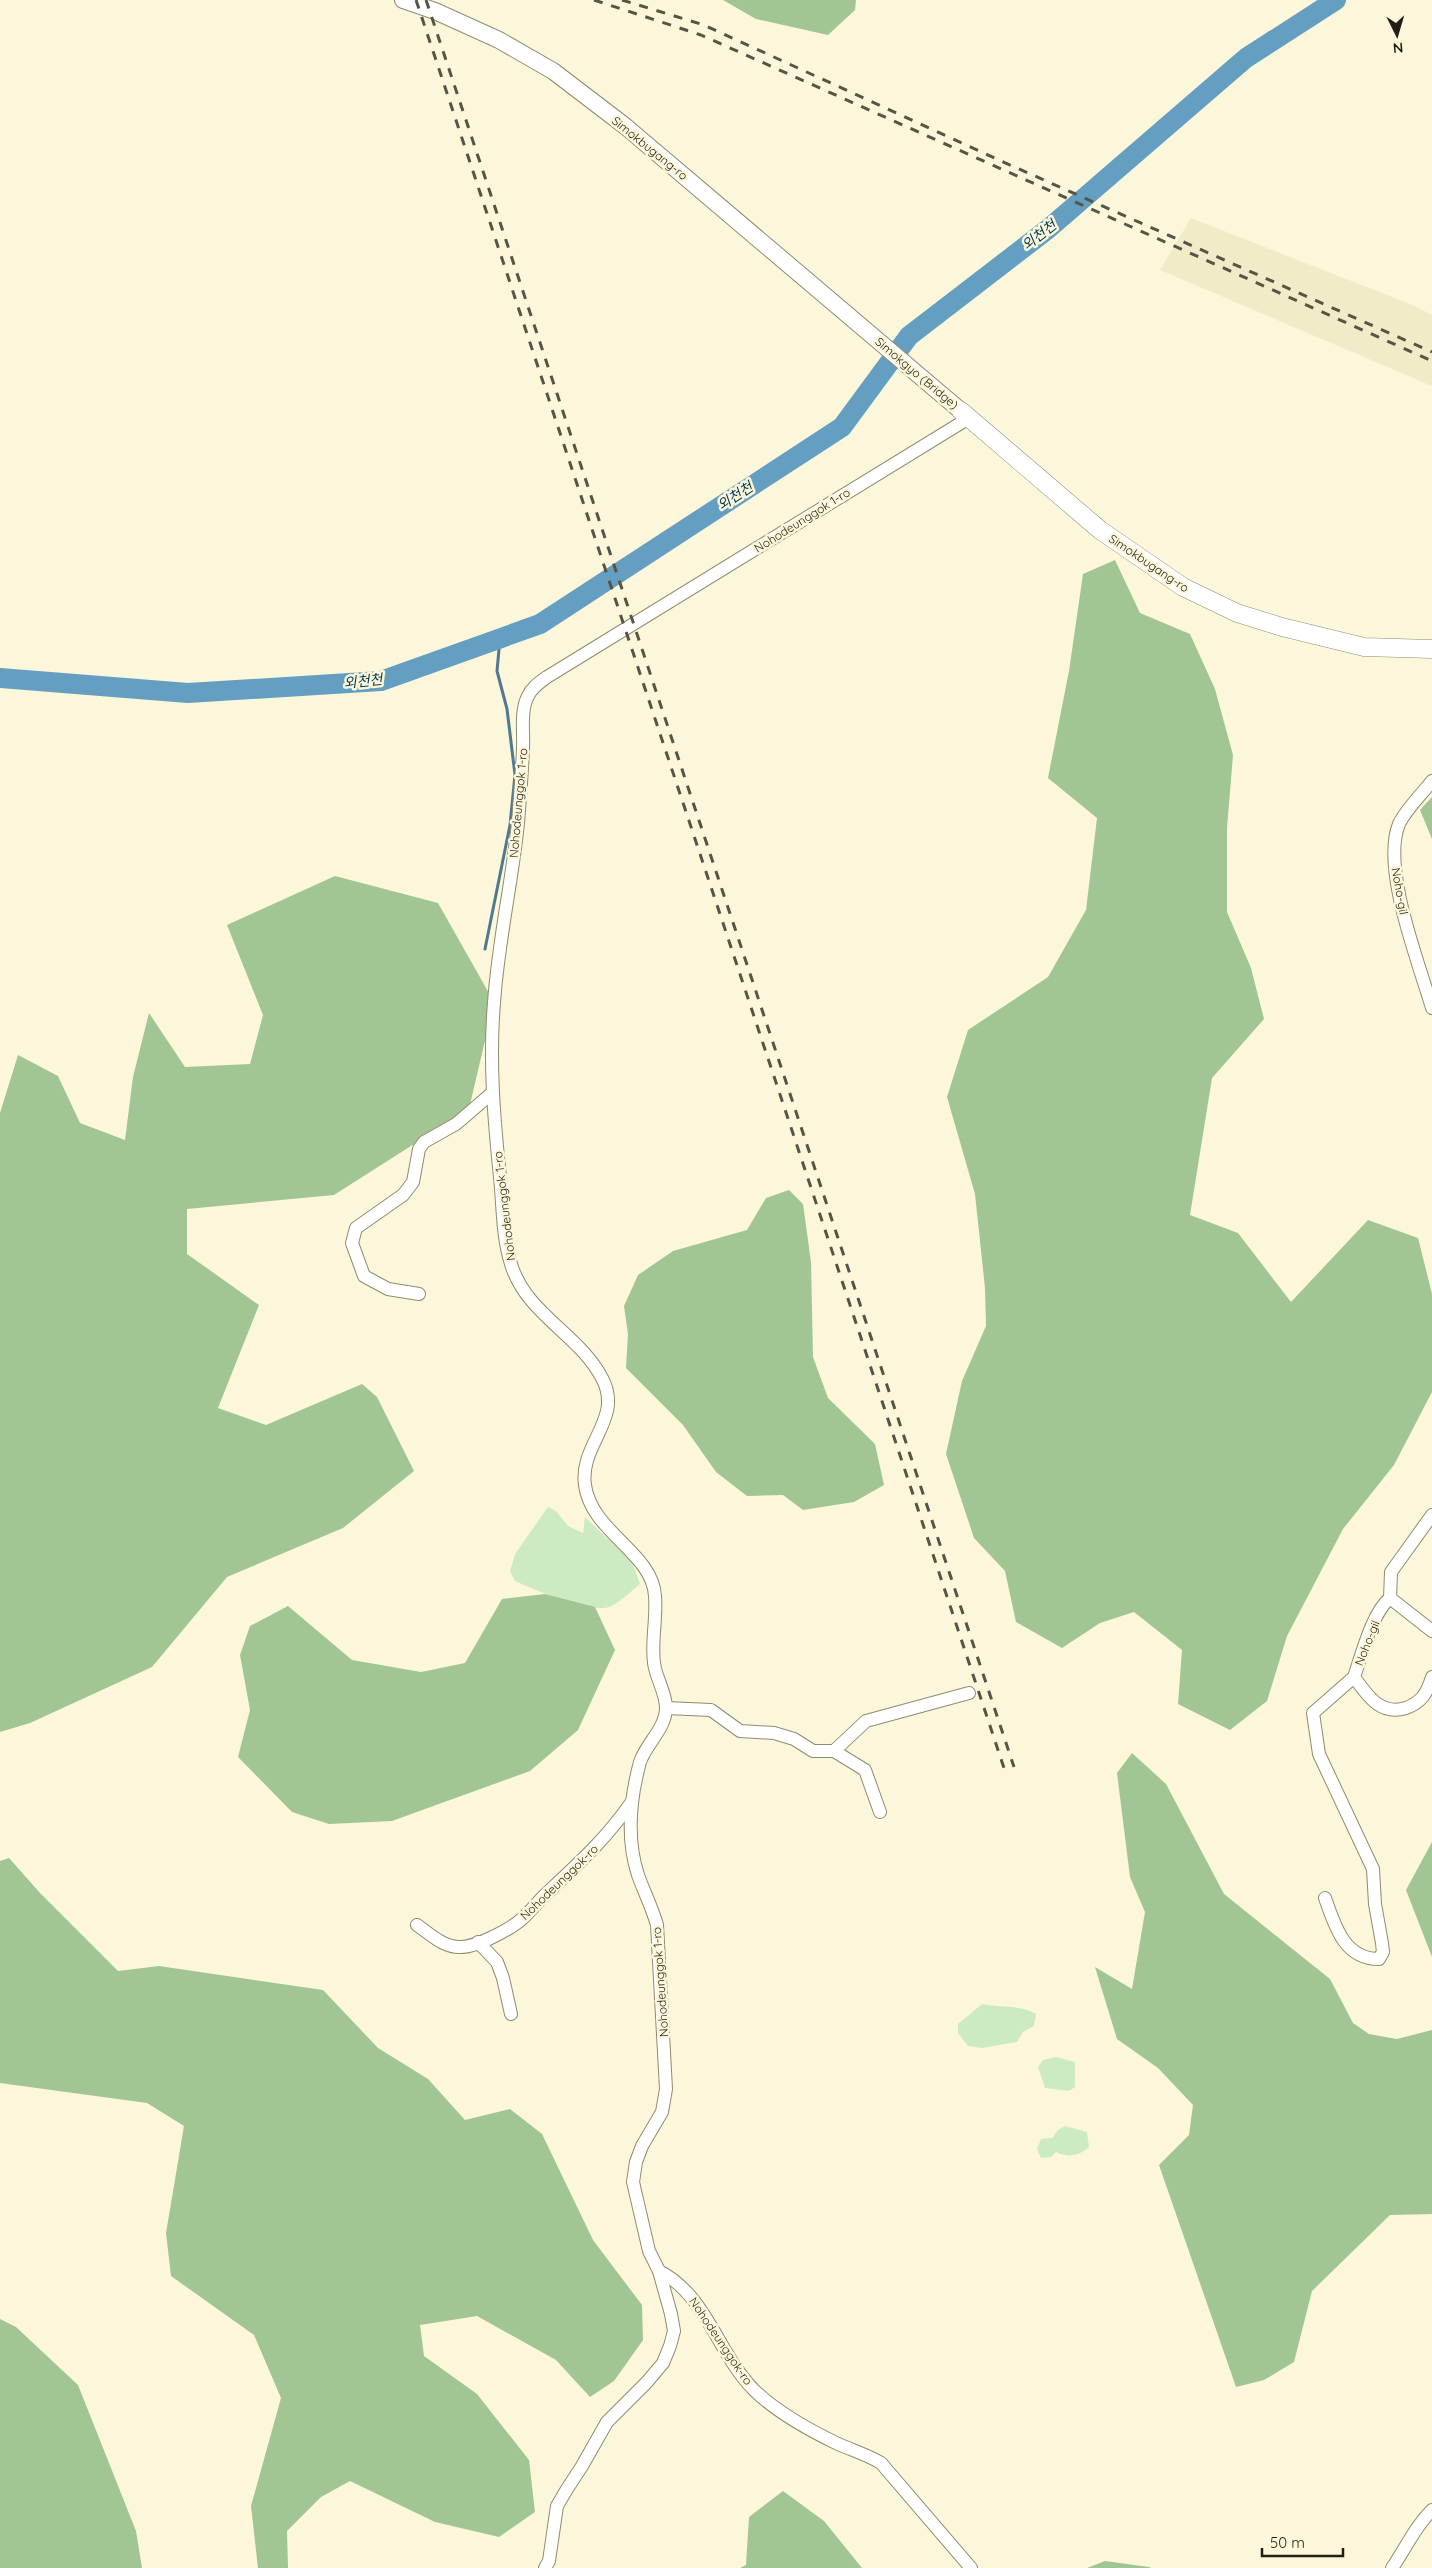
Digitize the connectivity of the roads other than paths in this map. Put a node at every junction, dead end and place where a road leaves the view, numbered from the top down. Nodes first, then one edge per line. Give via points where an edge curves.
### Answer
1 (402, 0) edge
2 (872, 336) joint
3 (965, 414) junction
4 (1432, 649) edge
5 (1432, 781) edge
6 (1432, 1008) edge
7 (492, 1093) junction
8 (419, 1294) dead end
9 (1432, 1515) edge
10 (1390, 1598) junction
11 (1432, 1631) edge
12 (1354, 1677) junction
13 (1432, 1677) edge
14 (969, 1693) dead end
15 (666, 1708) junction
16 (834, 1751) junction
17 (633, 1801) junction
18 (880, 1812) dead end
19 (1325, 1898) dead end
20 (417, 1925) dead end
21 (478, 1942) junction
22 (511, 2014) dead end
23 (659, 2271) junction
24 (1432, 2510) edge
25 (545, 2568) edge
26 (971, 2568) edge
27 (1392, 2568) edge

1 - 2 street, Simokbugang-ro via 500,40 553,71 625,126
2 - 3 street, Simokgyo (Bridge)
3 - 4 main road, Simokbugang-ro via 1100,530 1183,587 1237,613 1282,627 1364,647
3 - 7 street, Nohodeunggok 1-ro via 547,677 528,695 524,712 515,846 494,1002
5 - 6 street, Noho-gil via 1400,823 1395,863 1407,926
7 - 8 street via 456,1124 424,1142 419,1149 413,1182 403,1195 356,1228 352,1243 364,1276 388,1288
7 - 15 street, Nohodeunggok 1-ro via 506,1237 514,1275 547,1320 588,1355 604,1380 610,1400 608,1414 588,1455 584,1485 590,1506 643,1567 652,1582 655,1596 652,1652
9 - 10 street via 1391,1572
10 - 11 street
10 - 12 street, Noho-gil via 1374,1624
12 - 13 street, Noho-gil via 1371,1700 1392,1711 1418,1703 1427,1692
12 - 19 street via 1313,1713 1319,1754 1373,1869 1382,1943 1379,1959 1368,1959 1342,1942
14 - 16 street via 866,1721
15 - 16 street via 711,1710 740,1731 774,1732 813,1751
15 - 17 street, Nohodeunggok 1-ro via 665,1719 641,1759
16 - 18 street via 865,1770
17 - 21 street, Nohodeunggok-ro via 604,1839 522,1919
17 - 23 street, Nohodeunggok 1-ro via 632,1851 657,1925 666,2088 662,2112 642,2146 633,2182 649,2252
20 - 21 street, Nohodeunggok-ro via 445,1944 462,1947
21 - 22 street via 497,1962
23 - 25 street, Nohodeunggok-ro via 674,2331 670,2346 663,2362 647,2382 607,2422 557,2506
23 - 26 street, Nohodeunggok-ro via 673,2278 691,2296 740,2374 755,2391 803,2426 881,2464
24 - 27 street via 1414,2529

